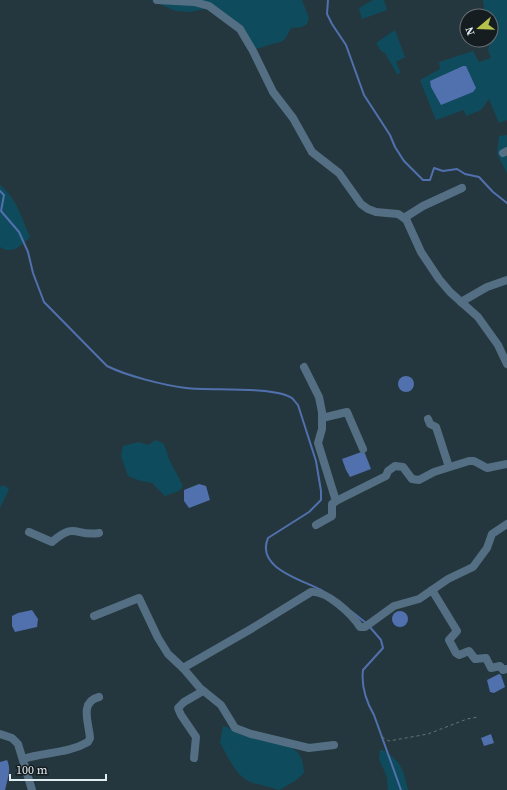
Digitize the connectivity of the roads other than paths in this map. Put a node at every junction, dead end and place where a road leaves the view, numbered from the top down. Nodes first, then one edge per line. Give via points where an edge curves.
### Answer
1 (157, 0) edge
2 (199, 1) edge
3 (462, 188) dead end
4 (404, 218) junction
5 (507, 280) edge
6 (461, 302) junction
7 (507, 364) edge
8 (304, 367) dead end
9 (322, 418) junction
10 (428, 419) dead end
11 (363, 449) dead end
12 (507, 464) edge
13 (449, 467) junction
14 (336, 501) junction
15 (507, 524) edge
16 (316, 525) dead end
17 (29, 532) dead end
18 (99, 533) dead end
19 (432, 590) junction
20 (94, 616) dead end
21 (183, 668) junction
22 (507, 669) edge
23 (202, 690) junction
24 (99, 697) dead end
25 (0, 734) edge
26 (334, 745) dead end
27 (194, 758) dead end
28 (23, 759) junction
29 (32, 790) edge

1 - 2 street
2 - 4 street via 228,19 247,39 270,88 312,152 339,173 368,209 398,214
3 - 4 street
4 - 6 street via 429,265
5 - 6 street
6 - 7 street via 485,326
8 - 9 street via 319,397
9 - 11 street via 347,412
9 - 14 street via 318,443
10 - 13 street via 430,424 436,427
12 - 13 street via 487,468 474,461
13 - 14 street via 415,480 403,467 396,466 388,471 386,476
14 - 16 street via 332,504 332,516
15 - 19 street via 492,534 490,543 477,564
17 - 18 street via 52,542 65,532
19 - 21 street via 414,601 394,606 365,627 360,627 325,594 311,592
19 - 22 street via 457,631 449,640 457,654 469,651 476,659 486,658 491,668 500,666 503,670
20 - 21 street via 139,598 163,646
21 - 23 street
23 - 26 street via 221,705 232,724 240,731 309,748
23 - 27 street via 178,708 196,737
24 - 28 street via 93,699 86,708 90,740 61,753 40,754
25 - 28 street via 12,738 18,744
28 - 29 street

